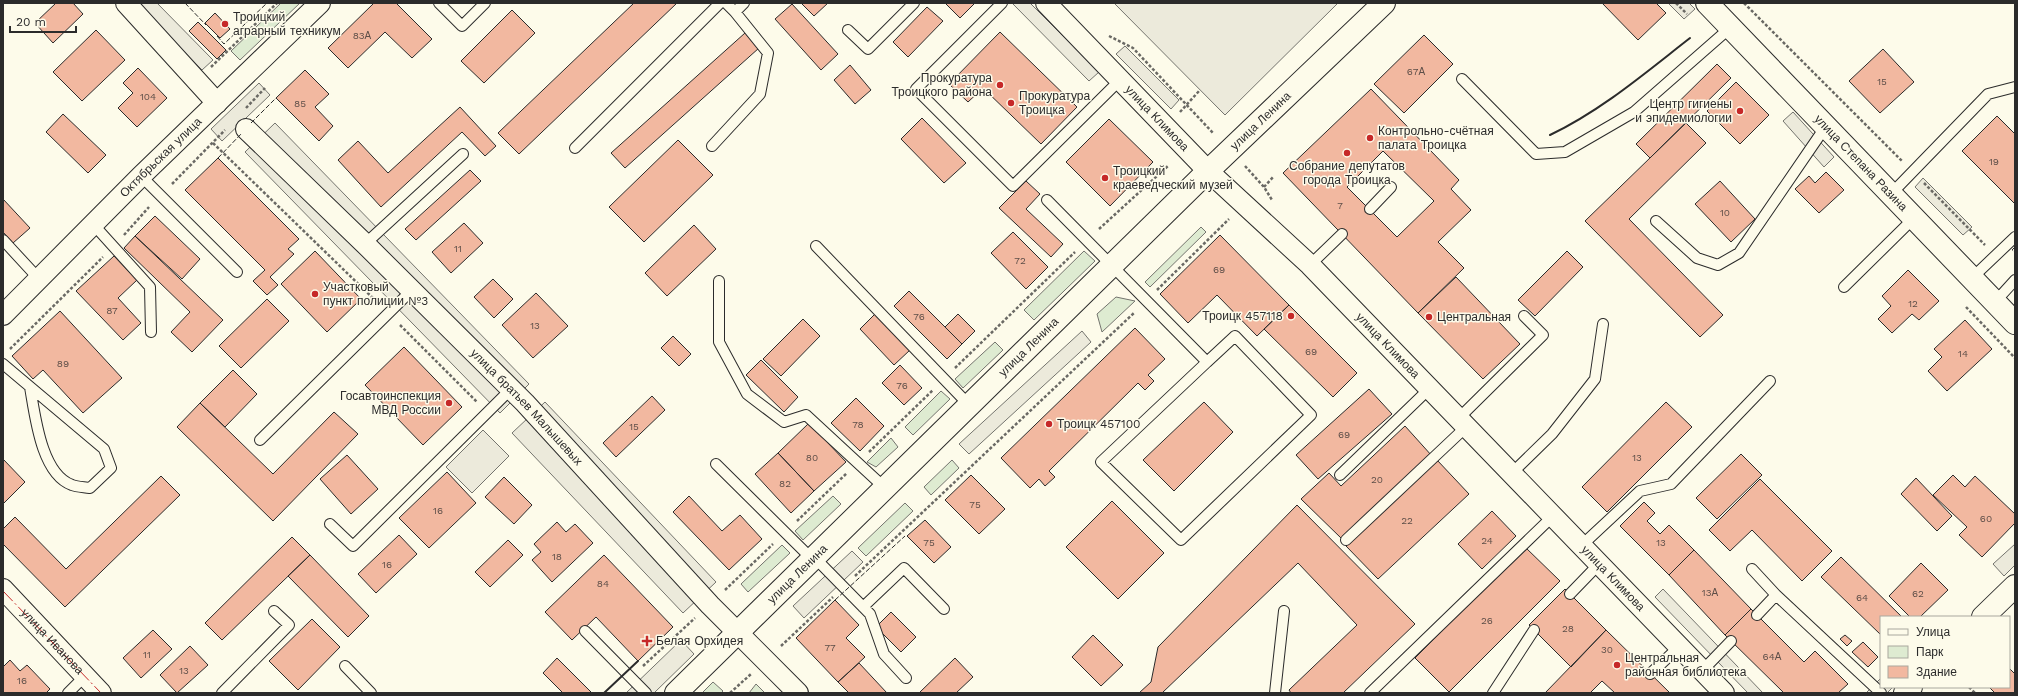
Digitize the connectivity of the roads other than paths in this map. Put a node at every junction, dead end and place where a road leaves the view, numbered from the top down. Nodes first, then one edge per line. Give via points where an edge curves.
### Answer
1 (126, 3) edge
2 (320, 3) edge
3 (439, 3) edge
4 (485, 3) edge
5 (720, 3) edge
6 (726, 3) edge
7 (744, 3) edge
8 (914, 3) edge
9 (1002, 3) edge
10 (1046, 3) edge
11 (1384, 3) edge
12 (1707, 3) edge
13 (735, 12) junction
14 (1731, 27) junction
15 (848, 30) dead end
16 (1462, 79) dead end
17 (1120, 80) junction
18 (2015, 87) edge
19 (217, 102) junction
20 (238, 124) road end
21 (1826, 126) junction
22 (712, 146) dead end
23 (575, 148) dead end
24 (463, 154) dead end
25 (1208, 171) junction
26 (141, 176) junction
27 (1391, 187) dead end
28 (1891, 194) junction
29 (1047, 200) dead end
30 (1370, 209) dead end
31 (1914, 218) junction
32 (1656, 221) dead end
33 (93, 224) junction
34 (1342, 234) dead end
35 (2015, 237) edge
36 (3, 240) edge
37 (365, 244) junction
38 (816, 246) dead end
39 (1310, 265) junction
40 (1113, 266) junction
41 (237, 272) dead end
42 (39, 278) junction
43 (1972, 278) junction
44 (2015, 280) edge
45 (719, 281) dead end
46 (1844, 287) dead end
47 (411, 291) junction
48 (1995, 302) junction
49 (3, 315) edge
50 (1524, 316) dead end
51 (2015, 323) edge
52 (1603, 324) dead end
53 (151, 332) dead end
54 (1207, 362) junction
55 (3, 364) edge
56 (1770, 381) dead end
57 (30, 387) junction
58 (1430, 388) junction
59 (511, 389) junction
60 (970, 406) junction
61 (1462, 422) junction
62 (260, 440) dead end
63 (716, 464) dead end
64 (1512, 474) junction
65 (1340, 475) dead end
66 (886, 489) junction
67 (1553, 516) junction
68 (330, 524) dead end
69 (1346, 540) dead end
70 (1582, 546) junction
71 (814, 559) junction
72 (1599, 564) junction
73 (1752, 569) dead end
74 (2015, 586) edge
75 (3, 590) edge
76 (1570, 594) dead end
77 (1776, 595) junction
78 (863, 607) junction
79 (944, 609) dead end
80 (274, 611) dead end
81 (1284, 611) dead end
82 (1757, 615) dead end
83 (1984, 616) edge
84 (1534, 630) dead end
85 (585, 631) dead end
86 (738, 633) junction
87 (1731, 641) dead end
88 (1679, 647) junction
89 (345, 666) dead end
90 (1702, 671) junction
91 (1650, 674) dead end
92 (85, 676) junction
93 (906, 678) dead end
94 (68, 693) edge
95 (101, 693) edge
96 (222, 693) edge
97 (371, 693) edge
98 (646, 693) edge
99 (676, 693) edge
100 (798, 693) edge
101 (1275, 693) edge
102 (1370, 693) edge
103 (1493, 693) edge
104 (1724, 693) edge
105 (1881, 693) edge

1 - 19 street
2 - 19 street, Октябрьская улица
3 - 4 lane via 462,26
5 - 23 lane
6 - 13 lane
7 - 13 lane
8 - 15 lane via 868,49
9 - 17 lane via 916,89 1013,186
10 - 17 street, улица Климова
11 - 25 street, улица Ленина
12 - 14 street, улица Степана Разина
13 - 22 lane via 768,53 760,94
14 - 16 lane via 1634,112 1565,152 1536,154
14 - 21 street, улица Степана Разина
17 - 25 street, улица Климова
18 - 28 lane via 1988,94
19 - 26 street, Октябрьская улица
20 - 37 street, улица братьев Малышевых
21 - 28 street, улица Степана Разина
21 - 32 lane via 1739,253 1718,265 1697,258
24 - 37 lane
25 - 39 street, улица Климова
25 - 40 street, улица Ленина
26 - 33 street, Октябрьская улица
26 - 41 lane
27 - 30 lane
28 - 31 street, улица Степана Разина
29 - 40 lane
31 - 43 street, улица Степана Разина
31 - 46 lane
33 - 42 street, Октябрьская улица
33 - 53 lane via 150,287
34 - 39 lane
35 - 43 lane
36 - 42 lane
37 - 47 street, улица братьев Малышевых
38 - 60 lane
39 - 58 street, улица Климова
40 - 54 lane
40 - 60 street, улица Ленина
42 - 49 street, Октябрьская улица
43 - 48 street, улица Степана Разина
44 - 48 lane
45 - 66 lane via 719,342 747,394 784,422 806,415
47 - 59 street, улица братьев Малышевых
47 - 62 lane
48 - 51 street, улица Степана Разина
50 - 61 lane via 1543,335
52 - 64 lane via 1595,379 1552,434
54 - 54 lane via 1234,336 1311,415 1181,540 1101,462
55 - 57 lane
56 - 70 lane via 1671,484 1640,491
57 - 57 lane via 104,450 111,468 90,488 71,485 54,473 38,435
58 - 61 street, улица Климова
58 - 65 lane
59 - 68 lane via 353,546
59 - 86 street, улица братьев Малышевых
60 - 66 street, улица Ленина
61 - 64 street, улица Климова
61 - 69 lane
63 - 71 lane
64 - 67 street, улица Климова
66 - 71 street, улица Ленина
67 - 70 street, улица Климова
67 - 102 lane
70 - 72 street, улица Климова
71 - 78 lane
71 - 86 street, улица Ленина
72 - 76 lane
72 - 88 street, улица Климова
73 - 77 lane
74 - 83 street
75 - 92 street, улица Иванова
77 - 82 lane
77 - 105 lane
78 - 79 lane via 904,568
78 - 93 lane via 870,614 884,654
80 - 96 lane via 289,625
81 - 101 lane
84 - 103 lane
85 - 98 lane
86 - 99 street, улица Ленина
86 - 100 street, улица братьев Малышевых
87 - 90 lane
88 - 90 street, улица Климова
88 - 91 lane
89 - 97 lane
90 - 104 street, улица Климова
92 - 94 lane
92 - 95 street, улица Иванова

